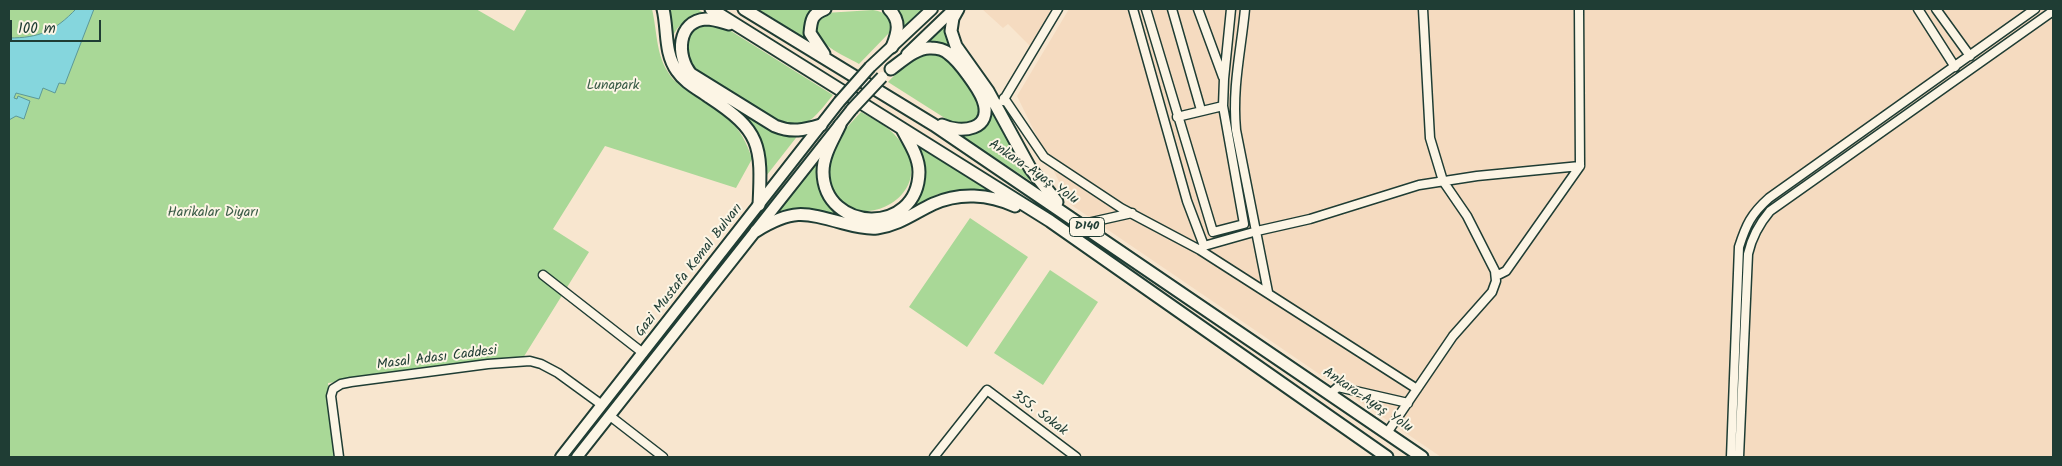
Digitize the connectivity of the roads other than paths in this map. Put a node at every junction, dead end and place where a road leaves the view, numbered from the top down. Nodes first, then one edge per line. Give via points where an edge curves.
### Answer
1 (663, 9) edge
2 (711, 9) edge
3 (744, 9) edge
4 (825, 9) edge
5 (889, 9) edge
6 (932, 9) edge
7 (956, 9) edge
8 (1058, 9) edge
9 (1133, 9) edge
10 (1146, 9) edge
11 (1172, 9) edge
12 (1198, 9) edge
13 (1231, 9) edge
14 (1245, 9) edge
15 (1423, 9) edge
16 (1579, 9) edge
17 (1918, 9) edge
18 (1936, 9) edge
19 (2035, 9) edge
20 (2053, 11) edge
21 (749, 31) junction
22 (892, 47) junction
23 (1970, 56) junction
24 (836, 65) junction
25 (1955, 67) junction
26 (891, 69) junction
27 (1224, 79) junction
28 (1004, 98) junction
29 (1223, 106) junction
30 (998, 109) junction
31 (1201, 110) junction
32 (914, 113) junction
33 (1177, 116) junction
34 (840, 125) junction
35 (821, 126) junction
36 (902, 128) junction
37 (1580, 166) junction
38 (1444, 181) junction
39 (759, 205) junction
40 (1064, 211) junction
41 (1132, 213) junction
42 (1050, 221) junction
43 (1083, 224) junction
44 (1257, 231) junction
45 (756, 232) junction
46 (1213, 232) junction
47 (1202, 248) junction
48 (543, 274) dead end
49 (1496, 276) junction
50 (1268, 292) junction
51 (643, 353) junction
52 (1418, 389) junction
53 (1330, 394) junction
54 (1408, 403) junction
55 (602, 405) junction
56 (610, 416) junction
57 (1387, 433) junction
58 (339, 457) edge
59 (562, 457) edge
60 (577, 457) edge
61 (663, 457) edge
62 (934, 457) edge
63 (1076, 457) edge
64 (1387, 457) edge
65 (1422, 457) edge
66 (1731, 457) edge
67 (1739, 457) edge

1 - 39 highway via 670,60 677,72 742,120 754,136 760,160
2 - 21 highway, D140
3 - 24 highway, Ankara-Ayaş Yolu / D140
4 - 24 highway via 813,16 810,33 820,50
5 - 22 highway via 898,26
6 - 22 main road, Gazi Mustafa Kemal Bulvarı
7 - 26 main road, Gazi Mustafa Kemal Bulvarı
7 - 30 highway via 951,31 956,46
8 - 28 street
9 - 47 street
10 - 33 street
11 - 31 street
12 - 27 street
13 - 27 street
14 - 44 street via 1234,108
15 - 38 street via 1430,138
16 - 37 street
17 - 25 street
18 - 23 street
19 - 23 street
20 - 67 street via 1770,210 1758,225 1748,254
21 - 35 highway via 719,21 701,20 691,26 681,40 680,49 686,67 774,126 799,131
21 - 36 highway, D140
22 - 35 main road, Gazi Mustafa Kemal Bulvarı, bridge via 870,67
23 - 25 street
24 - 32 highway, Ankara-Ayaş Yolu / D140
25 - 66 street via 1769,198 1754,211 1744,228 1739,247
26 - 32 highway via 921,50 940,49 956,60 984,102 982,120 966,130 949,128
26 - 34 main road, Gazi Mustafa Kemal Bulvarı, bridge
27 - 29 street
28 - 30 street
28 - 41 street via 1044,157
29 - 31 street
29 - 46 street via 1244,224
30 - 40 highway via 1030,168
31 - 33 street
32 - 40 highway, Ankara-Ayaş Yolu / D140
33 - 46 street
34 - 36 highway via 826,155 823,171 827,190 839,207 849,214 873,220 902,210 912,199 917,186 919,171 915,152
34 - 45 main road, Gazi Mustafa Kemal Bulvarı
35 - 39 main road, Gazi Mustafa Kemal Bulvarı
36 - 42 highway, D140
37 - 38 street
37 - 49 street via 1506,271
38 - 44 street via 1419,185 1310,219
38 - 49 street via 1467,216
39 - 51 main road, Gazi Mustafa Kemal Bulvarı
40 - 43 highway, Ankara-Ayaş Yolu / D140
41 - 43 street
41 - 47 street
42 - 45 highway via 998,199 961,196 933,204 888,226 864,227 807,214 777,218
42 - 64 highway, D140
43 - 53 highway, Ankara-Ayaş Yolu / D140
44 - 47 street
44 - 50 street
45 - 56 main road, Gazi Mustafa Kemal Bulvarı
46 - 47 street
47 - 50 street
48 - 51 street
49 - 52 street via 1492,292 1453,336
50 - 52 street
51 - 55 main road, Gazi Mustafa Kemal Bulvarı
52 - 54 street
53 - 54 street via 1338,387
53 - 57 highway, Ankara-Ayaş Yolu / D140
54 - 57 street
55 - 58 street, Masal Adası Caddesi via 558,373 530,361 340,384 333,389 331,396
55 - 59 main road, Gazi Mustafa Kemal Bulvarı
56 - 60 main road, Gazi Mustafa Kemal Bulvarı
56 - 61 street
57 - 65 highway, Ankara-Ayaş Yolu / D140
62 - 63 street, 355. Sokak via 987,390

